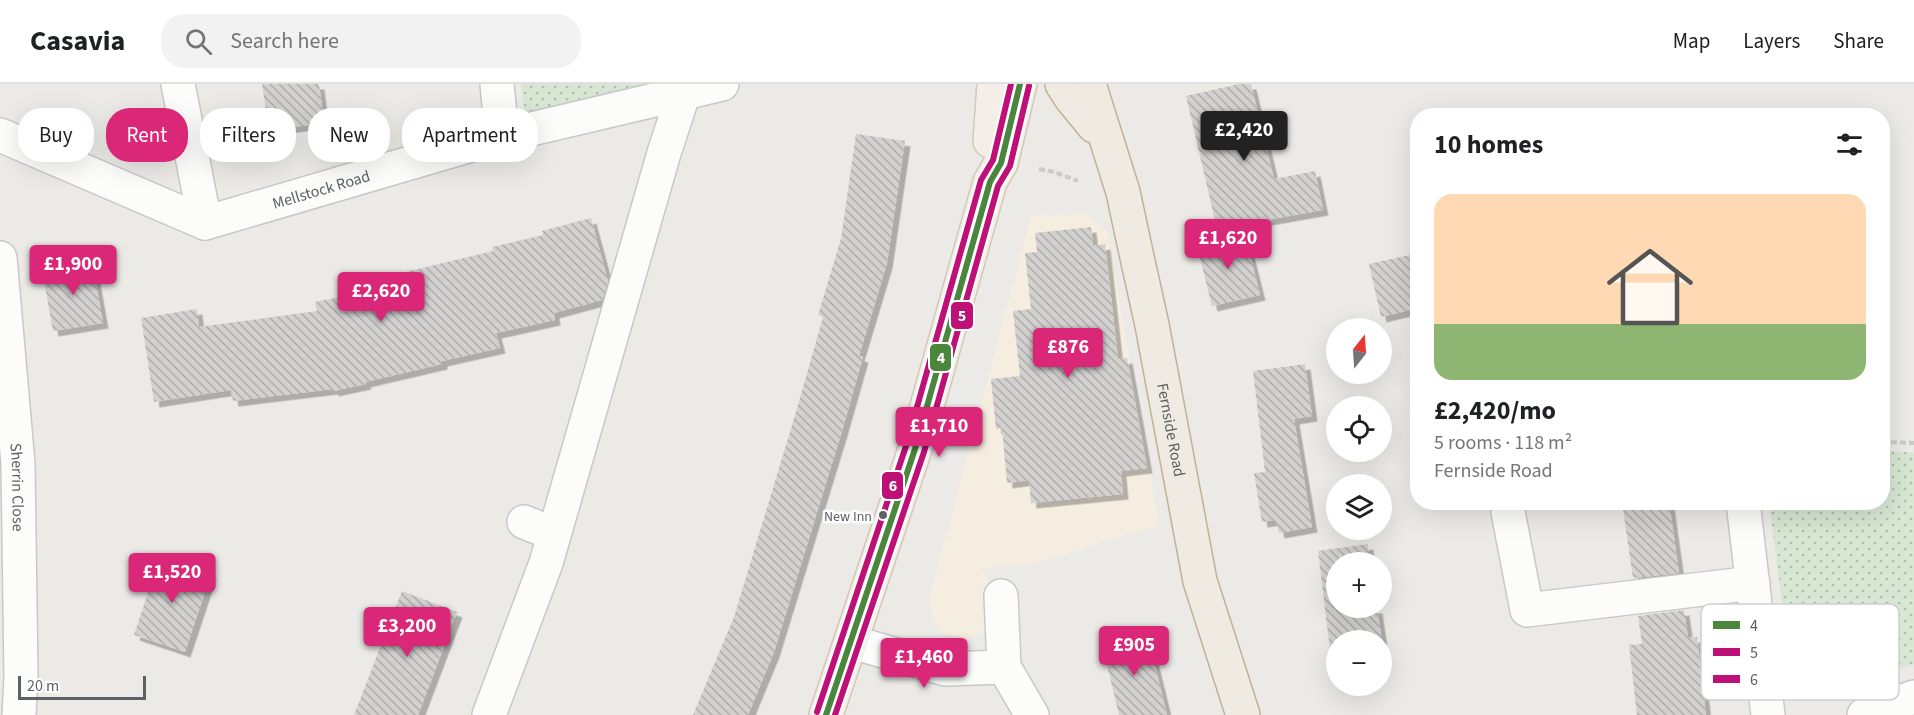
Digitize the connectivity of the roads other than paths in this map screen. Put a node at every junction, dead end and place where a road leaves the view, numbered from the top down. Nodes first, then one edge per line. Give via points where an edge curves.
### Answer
1 (178, 84) edge
2 (497, 84) edge
3 (722, 84) edge
4 (994, 84) edge
5 (1020, 84) edge
6 (1062, 84) edge
7 (1089, 84) edge
8 (684, 92) junction
9 (499, 108) edge
10 (538, 127) edge
11 (1106, 141) junction
12 (1, 144) edge
13 (412, 162) edge
14 (996, 172) junction
15 (205, 222) junction
16 (0, 258) edge
17 (1744, 510) edge
18 (1508, 512) dead end
19 (524, 522) dead end
20 (554, 534) junction
21 (1753, 583) junction
22 (1001, 596) dead end
23 (1755, 604) edge
24 (852, 642) junction
25 (1004, 667) junction
26 (1914, 697) edge
27 (1766, 700) edge
28 (19, 715) edge
29 (489, 715) edge
30 (826, 715) edge
31 (1032, 715) edge
32 (1244, 715) edge
33 (1768, 715) edge
34 (1864, 715) edge

1 - 15 street
2 - 9 street
3 - 8 street, Mellstock Road
4 - 14 main road via 989,159
5 - 14 main road
6 - 11 highway, Fernside Road
7 - 11 highway, Fernside Road
8 - 10 street, Mellstock Road
8 - 20 street
11 - 32 highway, Fernside Road via 1123,192 1152,325 1200,580
12 - 15 street
13 - 15 street, Mellstock Road
14 - 24 main road via 915,448
16 - 28 street, Sherrin Close via 18,464
17 - 21 street
18 - 21 street via 1527,610
19 - 20 street
20 - 29 street
21 - 23 street
22 - 25 street
24 - 25 street via 945,669
24 - 30 main road
25 - 31 street
26 - 34 street
27 - 33 street

